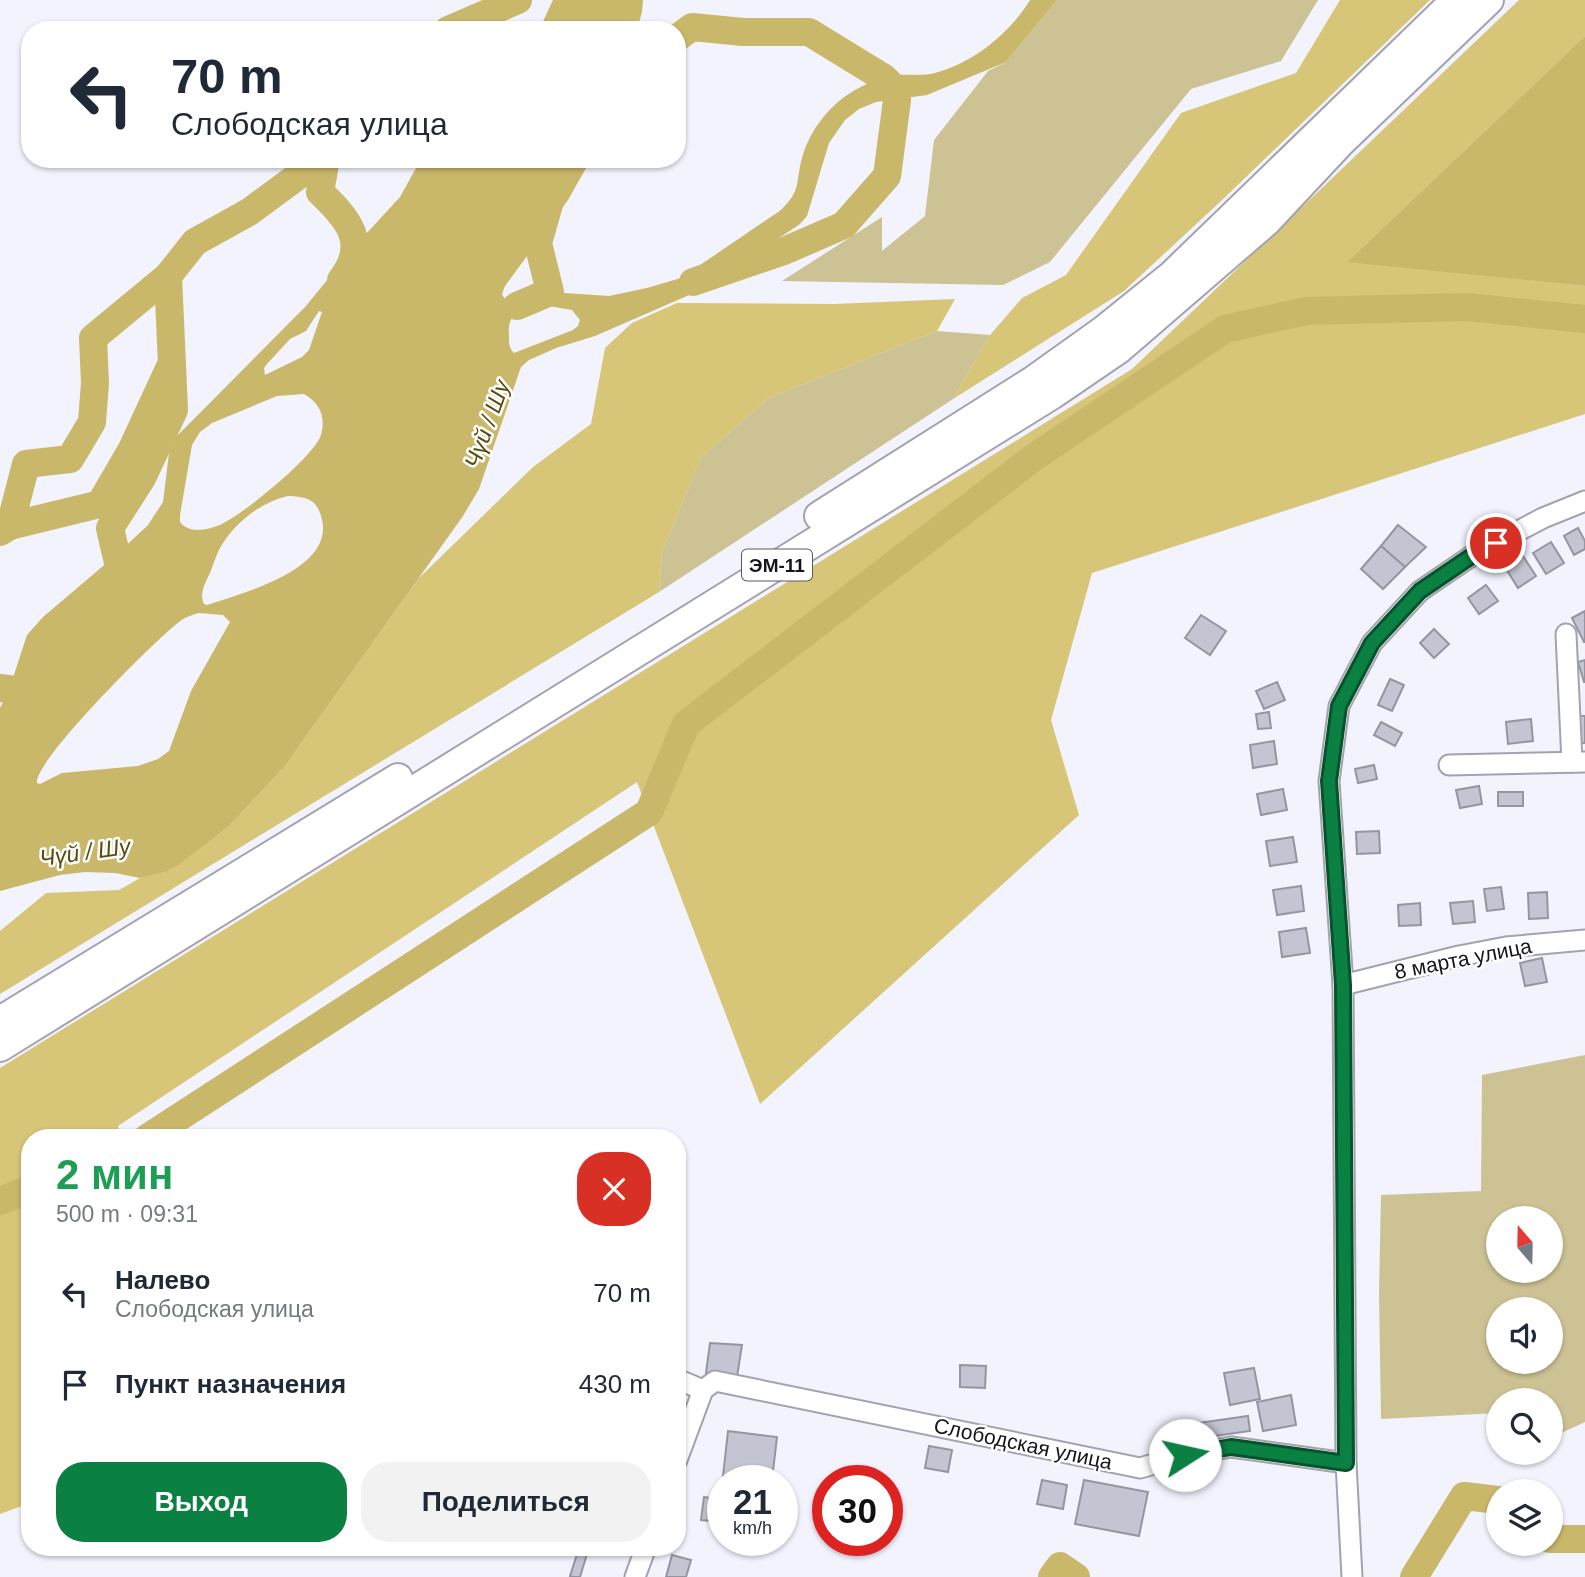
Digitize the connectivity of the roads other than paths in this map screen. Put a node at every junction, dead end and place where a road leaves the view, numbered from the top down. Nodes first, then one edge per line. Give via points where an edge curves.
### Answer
1 (1456, 0) edge
2 (1489, 0) edge
3 (1585, 501) edge
4 (1566, 634) dead end
5 (1578, 762) edge
6 (1449, 765) dead end
7 (1585, 940) edge
8 (1343, 985) junction
9 (0, 1021) edge
10 (0, 1047) edge
11 (686, 1383) edge
12 (703, 1390) junction
13 (686, 1436) edge
14 (1346, 1463) junction
15 (643, 1556) edge
16 (635, 1577) edge
17 (1352, 1577) edge

1 - 9 highway, ЭМ-11 via 1171,276 1034,380 642,629
2 - 10 highway, ЭМ-11 via 1267,220 1119,349
3 - 8 street via 1473,555 1420,591 1372,643 1339,706 1329,781
4 - 5 street
5 - 6 street
7 - 8 street, 8 марта улица via 1506,947
8 - 14 street
11 - 12 street
12 - 13 street
12 - 14 street, Слободская улица via 715,1381 1140,1468 1231,1447
14 - 17 street
15 - 16 street

